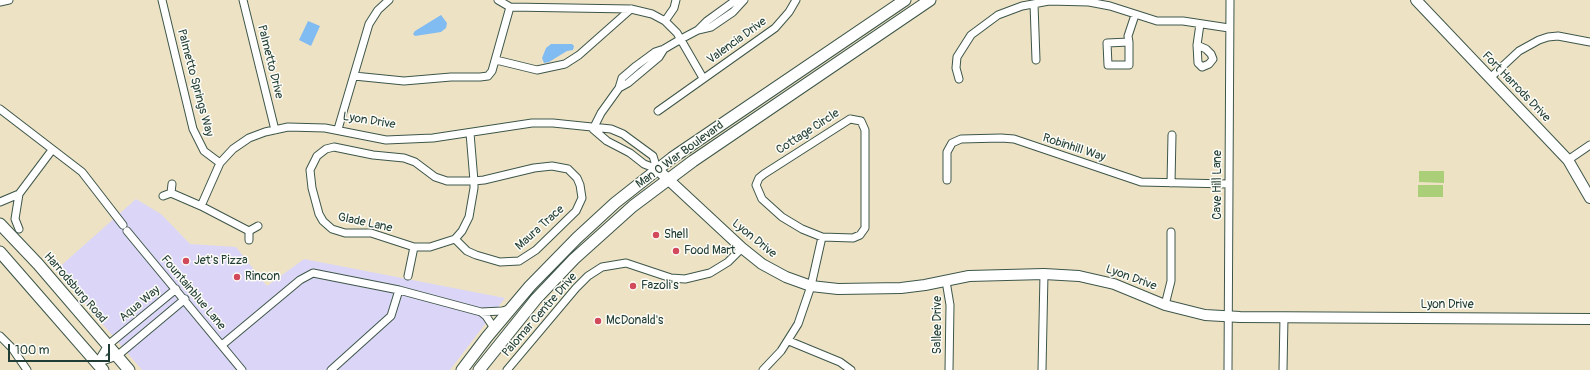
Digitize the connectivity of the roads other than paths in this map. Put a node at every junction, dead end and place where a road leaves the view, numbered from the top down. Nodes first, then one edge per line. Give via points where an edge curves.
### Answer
1 (9, 0) edge
2 (162, 0) edge
3 (243, 0) edge
4 (389, 0) edge
5 (498, 0) edge
6 (592, 0) edge
7 (676, 0) edge
8 (736, 0) edge
9 (744, 0) edge
10 (796, 0) edge
11 (905, 0) edge
12 (930, 0) edge
13 (1230, 0) edge
14 (1416, 0) edge
15 (0, 2) edge
16 (1034, 4) junction
17 (510, 7) junction
18 (592, 8) junction
19 (631, 9) junction
20 (1135, 15) junction
21 (665, 21) junction
22 (1200, 24) junction
23 (1229, 28) junction
24 (698, 30) junction
25 (681, 39) junction
26 (1129, 42) dead end
27 (1590, 42) edge
28 (1197, 45) dead end
29 (496, 60) junction
30 (1036, 60) dead end
31 (354, 76) junction
32 (703, 78) junction
33 (1490, 78) junction
34 (959, 79) dead end
35 (0, 109) edge
36 (658, 111) dead end
37 (338, 129) junction
38 (593, 129) junction
39 (275, 130) junction
40 (470, 133) junction
41 (1172, 135) dead end
42 (1590, 145) edge
43 (52, 150) junction
44 (1568, 160) junction
45 (220, 163) junction
46 (657, 169) junction
47 (668, 179) junction
48 (947, 180) dead end
49 (474, 181) junction
50 (1171, 183) junction
51 (172, 184) dead end
52 (1229, 184) junction
53 (172, 193) junction
54 (19, 194) junction
55 (163, 196) dead end
56 (1590, 198) edge
57 (0, 202) edge
58 (202, 206) junction
59 (0, 224) edge
60 (258, 226) dead end
61 (19, 229) dead end
62 (249, 231) junction
63 (1171, 232) dead end
64 (822, 237) junction
65 (455, 239) junction
66 (249, 240) dead end
67 (414, 248) junction
68 (742, 248) junction
69 (0, 252) edge
70 (1044, 274) junction
71 (408, 276) dead end
72 (946, 281) junction
73 (811, 286) junction
74 (176, 289) junction
75 (399, 290) junction
76 (185, 299) junction
77 (1165, 305) junction
78 (510, 308) junction
79 (481, 312) junction
80 (1228, 316) junction
81 (1284, 317) junction
82 (1590, 319) edge
83 (494, 328) junction
84 (1, 338) edge
85 (789, 341) junction
86 (108, 345) junction
87 (222, 345) junction
88 (117, 356) junction
89 (100, 366) edge
90 (27, 370) edge
91 (128, 370) edge
92 (242, 370) edge
93 (331, 370) edge
94 (462, 370) edge
95 (479, 370) edge
96 (507, 370) edge
97 (763, 370) edge
98 (851, 370) edge
99 (949, 370) edge
100 (1042, 370) edge
101 (1228, 370) edge
102 (1284, 370) edge

1 - 15 street
2 - 45 street, Palmetto Springs Way via 194,129 204,151
3 - 39 street, Palmetto Drive
4 - 31 street via 378,10 369,24
5 - 17 street
6 - 18 street
7 - 21 street via 671,14
8 - 24 street
9 - 24 street via 741,6 722,20 711,27
10 - 32 street, Valencia Drive via 775,28
11 - 46 main road, Man O War Boulevard
12 - 47 main road, Man O War Boulevard
13 - 23 street, Cave Hill Lane
14 - 33 street, Fort Harrods Drive
16 - 20 street via 1056,1 1089,2
16 - 30 street
16 - 34 street via 1008,10 971,35 956,57
17 - 18 street
17 - 29 street
18 - 19 street
19 - 21 street via 652,14
19 - 29 street via 565,64 537,70
20 - 22 street via 1157,21
20 - 26 street via 1128,36
21 - 25 street, Valencia Drive
22 - 23 street
22 - 28 street
23 - 52 street, Cave Hill Lane
24 - 25 street
25 - 32 street, Valencia Drive
25 - 38 street via 664,49 659,57 628,83 618,88
27 - 33 street via 1558,36 1539,40 1519,51
29 - 31 street via 492,71 485,77 451,76 404,81
31 - 37 street
32 - 36 street, Valencia Drive
33 - 44 street, Fort Harrods Drive
35 - 43 street, Fountainblue Lane
37 - 39 street, Lyon Drive via 303,126
37 - 40 street, Lyon Drive via 386,140
38 - 40 street, Lyon Drive via 553,123 532,123
38 - 46 street, Lyon Drive via 607,141
38 - 46 street, Lyon Drive via 611,129 623,134 653,156
39 - 45 street, Lyon Drive via 249,138 233,149
40 - 49 street
41 - 50 street
42 - 44 street
43 - 54 street
43 - 74 street, Fountainblue Lane via 82,172
44 - 56 street, Fort Harrods Drive
45 - 58 street, Lyon Drive
46 - 47 street, Lyon Drive
46 - 78 main road, Man O War Boulevard via 577,238
47 - 68 street, Lyon Drive
47 - 95 main road, Man O War Boulevard via 633,206 574,259 536,299
48 - 50 street, Robinhill Way via 947,152 952,142 961,139 1001,138 1014,139 1141,182
49 - 65 street via 469,218
49 - 65 street, Maura Trace via 552,166 568,169 577,178 582,198 576,211 536,250 519,261 500,262 476,255 460,246
49 - 67 street, Glade Lane via 442,180 410,160 343,148 326,149 315,158 310,170 312,188 319,214 328,226 339,232 371,233
50 - 52 street, Robinhill Way
51 - 53 street
52 - 80 street, Cave Hill Lane
53 - 55 street
53 - 58 street
54 - 57 street
54 - 61 street via 16,219
58 - 62 street
59 - 86 main road, Harrodsburg Road
60 - 62 street
62 - 66 street
63 - 77 street via 1171,281
64 - 64 street, Cottage Circle via 853,238 860,235 865,228 865,130 863,123 858,119 842,122 764,174 756,185 762,199 782,217
64 - 73 street
65 - 67 street, Glade Lane via 430,248
67 - 71 street
68 - 73 street, Lyon Drive via 774,271
68 - 96 street, Palomar Centre Drive via 728,262 710,273 685,279 671,278 626,263 608,264 597,269 554,312
69 - 89 main road
70 - 72 street, Lyon Drive via 986,274
70 - 77 street, Lyon Drive via 1079,276 1114,284
70 - 100 street
72 - 73 street, Lyon Drive via 915,287 879,289
72 - 99 street, Sallee Drive via 950,305
73 - 85 street via 798,324
74 - 76 street, Fountainblue Lane
74 - 86 street, Aqua Way
75 - 79 street
75 - 87 street via 313,273 300,280
75 - 93 street via 391,316
76 - 87 street, Fountainblue Lane
76 - 88 street, Aqua Way
77 - 80 street, Lyon Drive via 1189,312
78 - 79 street
78 - 83 main road, Man O War Boulevard
79 - 83 street
80 - 81 street, Lyon Drive
80 - 101 street, Cave Hill Lane
81 - 82 street, Lyon Drive
81 - 102 street
83 - 94 main road, Man O War Boulevard
84 - 90 street via 12,348
85 - 97 street
85 - 98 street via 840,362
86 - 88 main road, Harrodsburg Road
86 - 89 street, Aqua Way
87 - 92 street, Fountainblue Lane
88 - 89 street, Aqua Way
88 - 91 main road, Harrodsburg Road

